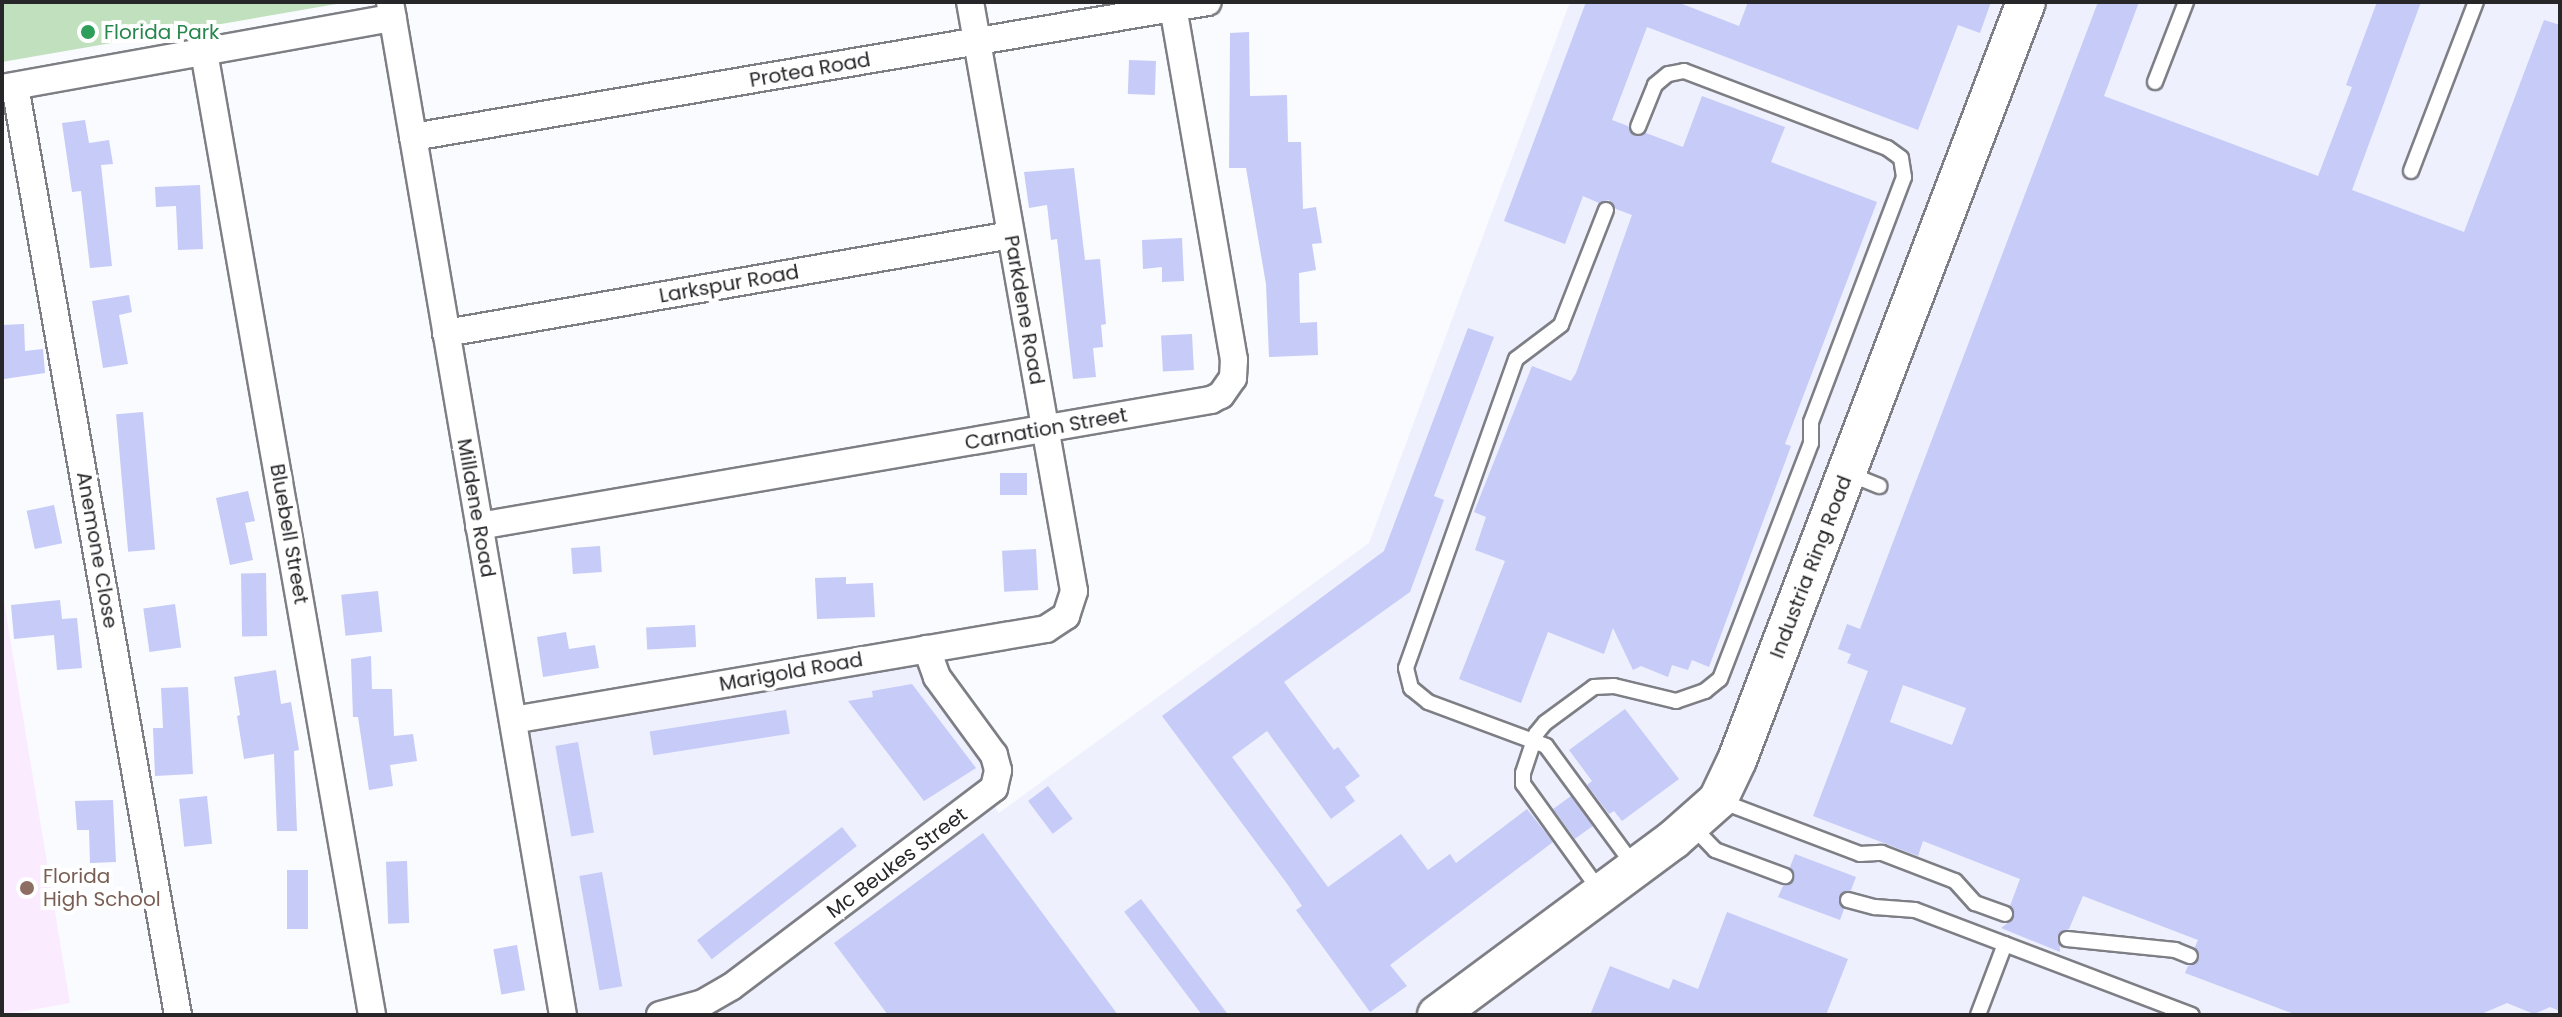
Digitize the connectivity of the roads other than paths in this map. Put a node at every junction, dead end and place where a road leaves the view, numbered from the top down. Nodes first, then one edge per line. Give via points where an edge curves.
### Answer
1 (970, 2) edge
2 (1208, 2) edge
3 (2026, 2) edge
4 (2186, 2) edge
5 (2476, 2) edge
6 (1173, 8) junction
7 (391, 10) edge
8 (977, 42) junction
9 (204, 52) junction
10 (2155, 82) dead end
11 (9, 87) edge
12 (1638, 127) dead end
13 (413, 137) junction
14 (2411, 171) dead end
15 (1606, 210) dead end
16 (1011, 235) junction
17 (446, 333) junction
18 (1045, 430) junction
19 (479, 526) junction
20 (1066, 616) joint
21 (927, 649) junction
22 (513, 720) junction
23 (1534, 741) junction
24 (1705, 812) junction
25 (1636, 868) junction
26 (1785, 876) dead end
27 (1601, 893) junction
28 (1848, 900) dead end
29 (2005, 914) dead end
30 (2067, 939) dead end
31 (2005, 944) junction
32 (2190, 956) dead end
33 (178, 1015) edge
34 (372, 1015) edge
35 (563, 1015) edge
36 (660, 1015) edge
37 (1437, 1015) edge
38 (1978, 1015) edge
39 (2192, 1015) edge

1 - 8 street, Parkdene Road
2 - 6 street, Protea Road
3 - 24 street, Industria Ring Road via 1863,480
4 - 10 lane
5 - 14 lane
6 - 8 street, Protea Road
6 - 18 street, Carnation Street via 1233,378 1211,400
7 - 9 street
7 - 13 street, Milldene Road
8 - 13 street, Protea Road
8 - 16 street, Parkdene Road
9 - 11 street
9 - 34 street, Bluebell Street
11 - 33 street, Anemone Close
12 - 23 lane via 1660,79 1693,73 1887,148 1901,158 1903,184 1720,679 1705,691 1676,701 1614,686 1594,687 1540,727
13 - 17 street, Milldene Road
15 - 23 lane via 1561,325 1516,359 1406,668 1411,688 1428,702
16 - 17 street, Larkspur Road
16 - 18 street, Parkdene Road
17 - 19 street, Milldene Road
18 - 19 street, Carnation Street
18 - 20 street, Parkdene Road via 1074,591
19 - 22 street, Milldene Road
20 - 21 street, Marigold Road via 1046,629
21 - 22 street, Marigold Road
21 - 36 street, Mc Beukes Street via 937,677 994,755 994,788 731,987 703,1003
22 - 35 street, Milldene Road
23 - 25 lane via 1552,752
23 - 27 lane via 1523,784
24 - 25 street
24 - 26 lane via 1715,850
24 - 29 lane via 1860,854 1882,853 1955,881 1975,903
25 - 27 street
27 - 37 street
28 - 31 lane via 1915,910
30 - 32 lane
31 - 38 lane
31 - 39 lane

